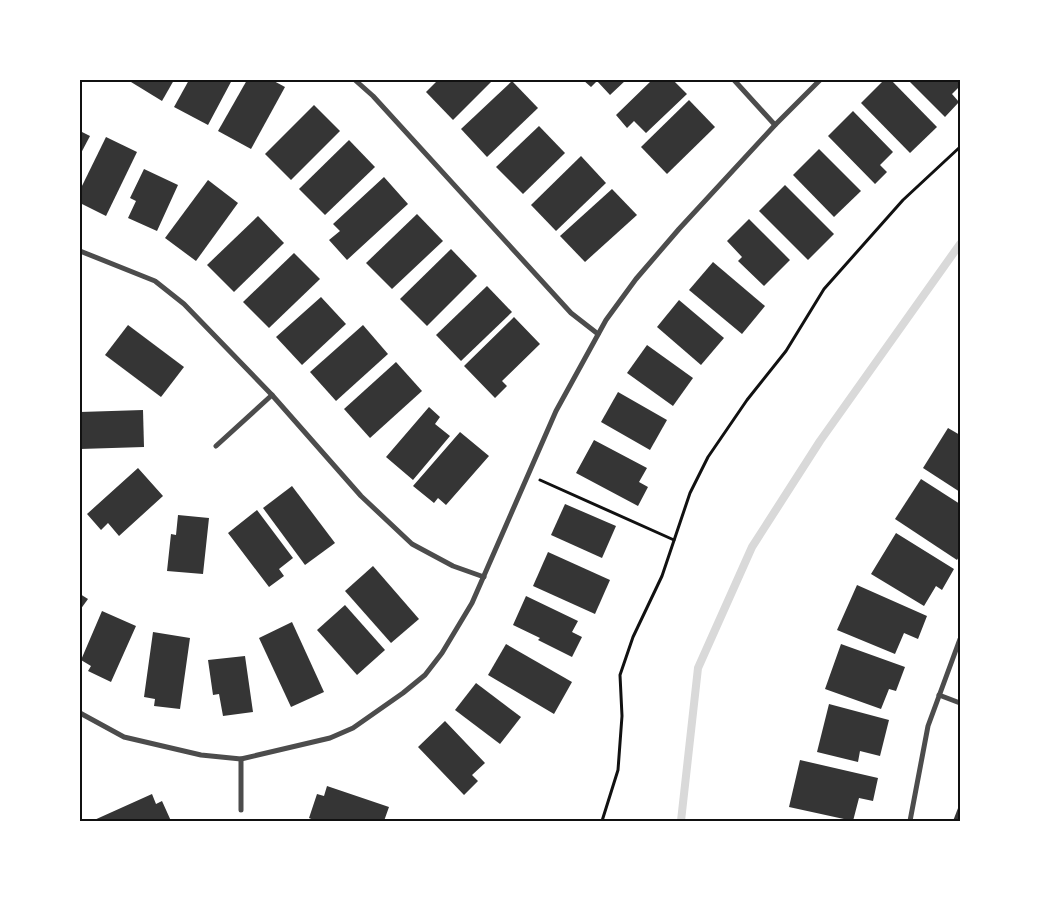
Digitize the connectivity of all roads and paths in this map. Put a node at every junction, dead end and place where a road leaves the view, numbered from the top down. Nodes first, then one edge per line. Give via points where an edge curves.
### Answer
1 (356, 80) edge
2 (734, 80) edge
3 (820, 80) edge
4 (775, 125) junction
5 (960, 147) edge
6 (80, 252) edge
7 (598, 334) junction
8 (272, 396) junction
9 (216, 446) dead end
10 (527, 475) junction
11 (674, 540) junction
12 (484, 577) junction
13 (960, 639) edge
14 (939, 695) junction
15 (960, 703) edge
16 (80, 713) edge
17 (241, 758) junction
18 (241, 810) dead end
19 (602, 821) edge
20 (910, 821) edge

1 - 7 street via 570,312
2 - 4 street
3 - 4 street
4 - 7 street via 636,279
5 - 11 path via 903,200 824,289 786,351 708,457 690,493
6 - 8 street via 155,280 184,304
7 - 10 street via 556,411
8 - 9 street
8 - 12 street via 361,496 412,544 453,566
10 - 11 path
10 - 12 street
11 - 19 path via 620,675 622,716 618,770
12 - 17 street via 458,630 424,675 380,711 330,738
13 - 14 street
14 - 15 street
14 - 20 street via 922,752
16 - 17 street via 124,737 201,755
17 - 18 street

